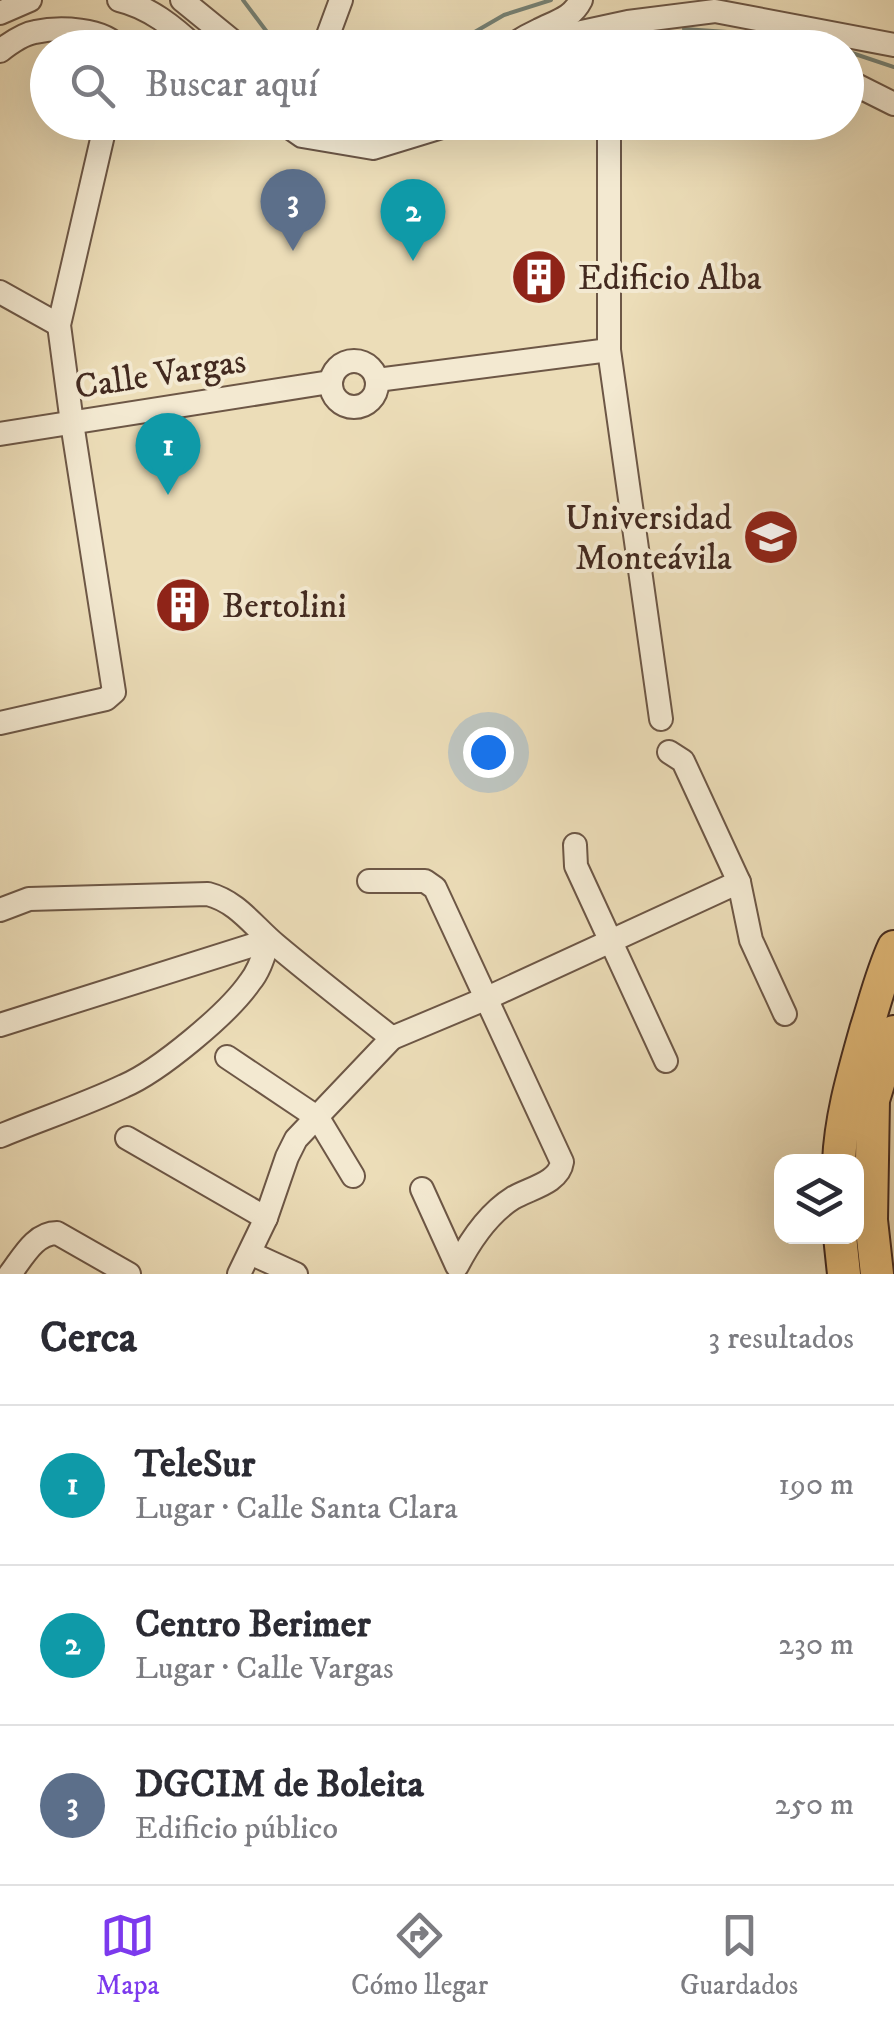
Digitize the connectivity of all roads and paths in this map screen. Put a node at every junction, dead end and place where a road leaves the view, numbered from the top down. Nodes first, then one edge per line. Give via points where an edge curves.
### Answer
1 (30, 0) edge
2 (119, 0) edge
3 (182, 0) edge
4 (341, 0) edge
5 (582, 0) edge
6 (594, 0) edge
7 (658, 0) edge
8 (714, 11) junction
9 (0, 13) edge
10 (177, 30) edge
11 (219, 30) edge
12 (330, 30) edge
13 (540, 30) edge
14 (603, 30) edge
15 (626, 30) edge
16 (815, 30) edge
17 (30, 34) edge
18 (864, 39) edge
19 (894, 45) edge
20 (0, 52) edge
21 (864, 89) edge
22 (894, 104) edge
23 (102, 140) edge
24 (326, 140) edge
25 (400, 140) edge
26 (609, 140) edge
27 (0, 292) edge
28 (60, 324) junction
29 (608, 350) junction
30 (377, 380) junction
31 (330, 382) junction
32 (72, 423) junction
33 (0, 434) edge
34 (661, 719) dead end
35 (0, 722) edge
36 (670, 752) dead end
37 (575, 845) dead end
38 (369, 881) dead end
39 (739, 882) junction
40 (0, 910) edge
41 (269, 940) junction
42 (610, 941) junction
43 (894, 947) edge
44 (484, 999) junction
45 (785, 1014) dead end
46 (0, 1025) edge
47 (894, 1032) edge
48 (392, 1038) junction
49 (226, 1057) dead end
50 (666, 1062) dead end
51 (318, 1118) junction
52 (0, 1136) edge
53 (127, 1138) dead end
54 (839, 1154) edge
55 (353, 1176) dead end
56 (422, 1189) dead end
57 (266, 1218) junction
58 (841, 1244) edge
59 (244, 1264) edge
60 (456, 1270) edge
61 (10, 1274) edge
62 (128, 1274) edge
63 (296, 1274) edge
64 (844, 1274) edge
65 (877, 1274) edge

1 - 9 street
2 - 10 street
3 - 11 street
4 - 12 street
5 - 13 street
6 - 14 street
7 - 8 street
8 - 15 street via 659,17
8 - 16 street
17 - 20 street
18 - 19 street
21 - 22 street
23 - 28 street
24 - 25 street via 374,148
26 - 29 street
27 - 28 street
28 - 32 street
29 - 30 street, Calle Vargas
29 - 34 street
30 - 31 street, Calle Vargas via 356,360 336,368
30 - 31 street via 371,400 352,408 338,402
31 - 32 street, Calle Vargas
32 - 33 street, Calle Vargas
32 - 35 street via 114,692 106,700
36 - 39 street via 683,761
37 - 42 street via 576,866
38 - 44 street via 431,883
39 - 42 street
39 - 45 street via 751,940
40 - 41 street via 29,899 208,894 235,907
41 - 46 street
41 - 48 street
41 - 52 street via 249,984 158,1065 127,1085
42 - 44 street
42 - 50 street
43 - 54 highway via 851,1082
44 - 48 street
44 - 60 street via 562,1168 500,1209
47 - 65 highway via 873,1100
48 - 51 street
49 - 51 street
51 - 55 street
51 - 57 street via 296,1139
53 - 57 street
56 - 60 street
57 - 59 street
58 - 64 highway
59 - 63 street
61 - 62 street via 51,1232

